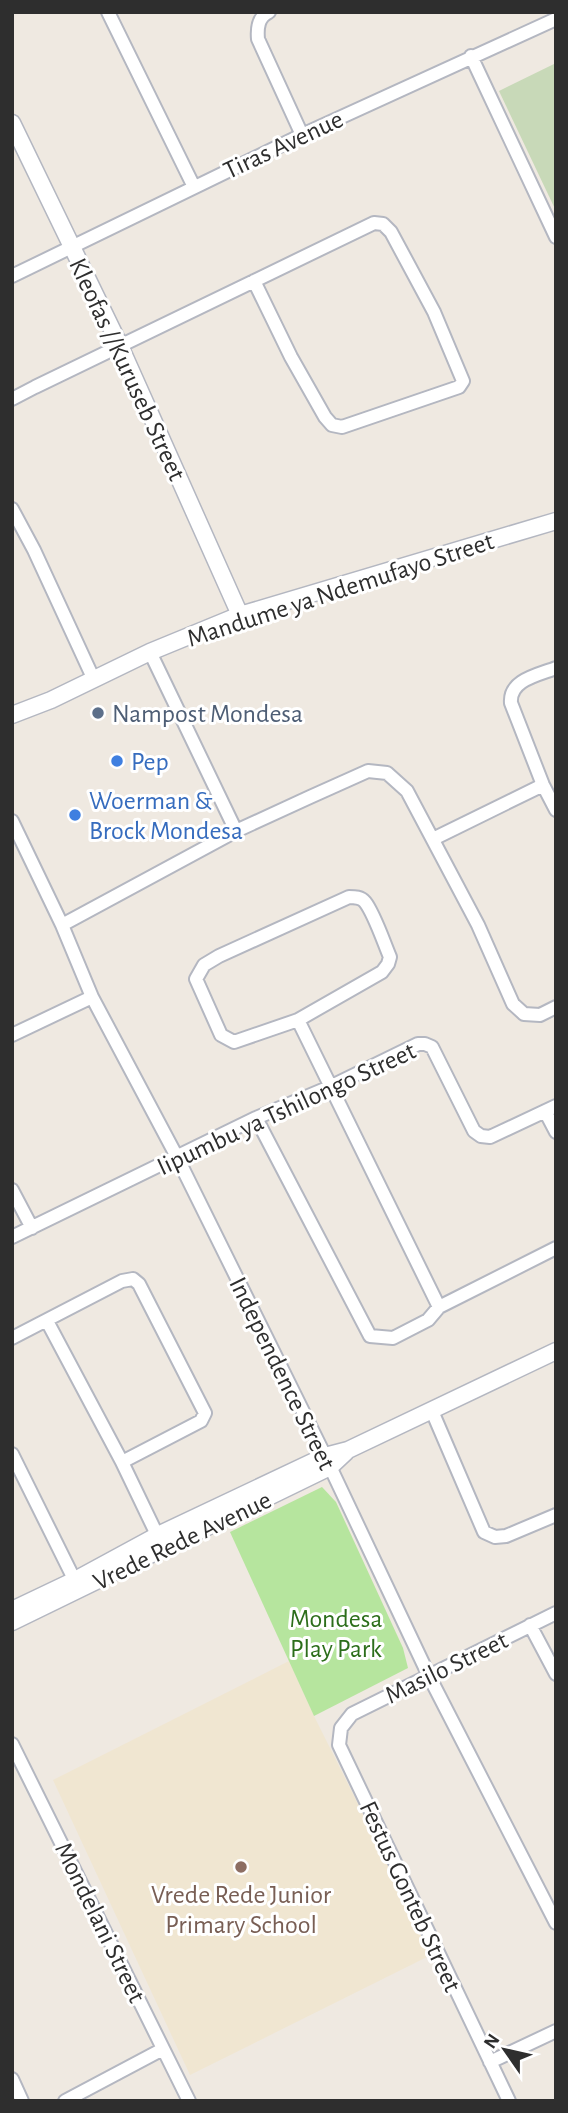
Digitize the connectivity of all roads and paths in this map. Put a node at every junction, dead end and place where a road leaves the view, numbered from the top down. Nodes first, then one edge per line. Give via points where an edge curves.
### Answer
1 (108, 12) edge
2 (269, 12) edge
3 (556, 19) edge
4 (471, 56) junction
5 (14, 133) edge
6 (302, 135) junction
7 (194, 187) junction
8 (556, 237) edge
9 (72, 248) junction
10 (12, 276) edge
11 (254, 281) junction
12 (120, 346) junction
13 (12, 399) edge
14 (12, 509) edge
15 (556, 522) edge
16 (240, 615) junction
17 (150, 652) junction
18 (556, 668) edge
19 (94, 680) junction
20 (12, 715) edge
21 (543, 785) junction
22 (556, 810) edge
23 (12, 821) edge
24 (236, 831) junction
25 (433, 839) junction
26 (62, 925) junction
27 (92, 997) junction
28 (556, 1007) edge
29 (298, 1020) junction
30 (12, 1035) edge
31 (332, 1086) junction
32 (550, 1108) edge
33 (256, 1118) junction
34 (556, 1132) edge
35 (177, 1157) junction
36 (12, 1190) edge
37 (32, 1228) junction
38 (12, 1237) edge
39 (556, 1248) edge
40 (439, 1307) junction
41 (47, 1321) junction
42 (12, 1338) edge
43 (556, 1351) edge
44 (432, 1411) junction
45 (12, 1454) edge
46 (328, 1461) junction
47 (122, 1462) junction
48 (556, 1515) edge
49 (160, 1542) junction
50 (78, 1585) junction
51 (12, 1610) edge
52 (556, 1613) edge
53 (12, 1622) edge
54 (530, 1625) junction
55 (556, 1674) edge
56 (429, 1676) junction
57 (341, 1728) joint
58 (12, 1744) edge
59 (556, 1923) edge
60 (556, 2031) edge
61 (163, 2049) junction
62 (490, 2062) junction
63 (12, 2079) edge
64 (22, 2101) edge
65 (65, 2101) edge
66 (189, 2101) edge
67 (509, 2101) edge

1 - 7 street
2 - 6 street via 257,26 258,39
3 - 4 street, Tiras Avenue
4 - 6 street, Tiras Avenue
4 - 8 street
5 - 9 street, Kleofas //Kuruseb Street
6 - 7 street, Tiras Avenue
7 - 9 street, Tiras Avenue
9 - 10 street, Tiras Avenue
9 - 12 street, Kleofas //Kuruseb Street
11 - 11 street via 374,223 383,224 434,312 463,381 459,387 342,427 332,425 291,357
11 - 12 street
12 - 13 street
12 - 16 street, Kleofas //Kuruseb Street
14 - 19 street
15 - 16 street, Mandume ya Ndemufayo Street
16 - 17 street, Mandume ya Ndemufayo Street
17 - 19 street, Mandume ya Ndemufayo Street
17 - 24 street
18 - 21 street via 516,684 510,694
19 - 20 street, Mandume ya Ndemufayo Street
21 - 22 street
21 - 25 street
23 - 26 street, Independence Street
24 - 25 street via 368,771 387,773 408,790
24 - 26 street
25 - 28 street via 513,1004 524,1014 540,1015
26 - 27 street, Independence Street
27 - 30 street
27 - 35 street, Independence Street
29 - 29 street via 229,1040 221,1035 196,979 199,972 251,941 349,897 365,901 390,957 388,964
29 - 31 street
31 - 32 street, Iipumbu ya Tshilongo Street via 425,1044 432,1047 474,1131 481,1136 490,1137
31 - 33 street, Iipumbu ya Tshilongo Street
31 - 40 street
32 - 34 street
33 - 35 street, Iipumbu ya Tshilongo Street
33 - 40 street via 370,1336 393,1338 429,1320
35 - 37 street, Iipumbu ya Tshilongo Street
35 - 46 street, Independence Street
36 - 37 street
37 - 38 street, Iipumbu ya Tshilongo Street
39 - 40 street
41 - 42 street
41 - 47 street
41 - 47 street via 122,1281 133,1279 139,1284 205,1413 201,1421
43 - 44 street, Vrede Rede Avenue
44 - 46 street, Vrede Rede Avenue
44 - 48 street via 484,1532 506,1536
45 - 50 street
46 - 49 street, Vrede Rede Avenue
46 - 56 street, Independence Street
47 - 49 street
49 - 50 street, Vrede Rede Avenue
50 - 51 street, Vrede Rede Avenue
50 - 53 street, Vrede Rede Avenue
52 - 54 street, Masilo Street
54 - 55 street
54 - 56 street, Masilo Street
56 - 57 street, Masilo Street via 352,1714
56 - 59 street, Independence Street
57 - 62 street, Festus Gonteb Street via 340,1745
58 - 61 street, Mondelani Street
60 - 62 street
61 - 65 street
61 - 66 street, Mondelani Street
62 - 67 street, Festus Gonteb Street
63 - 64 street

